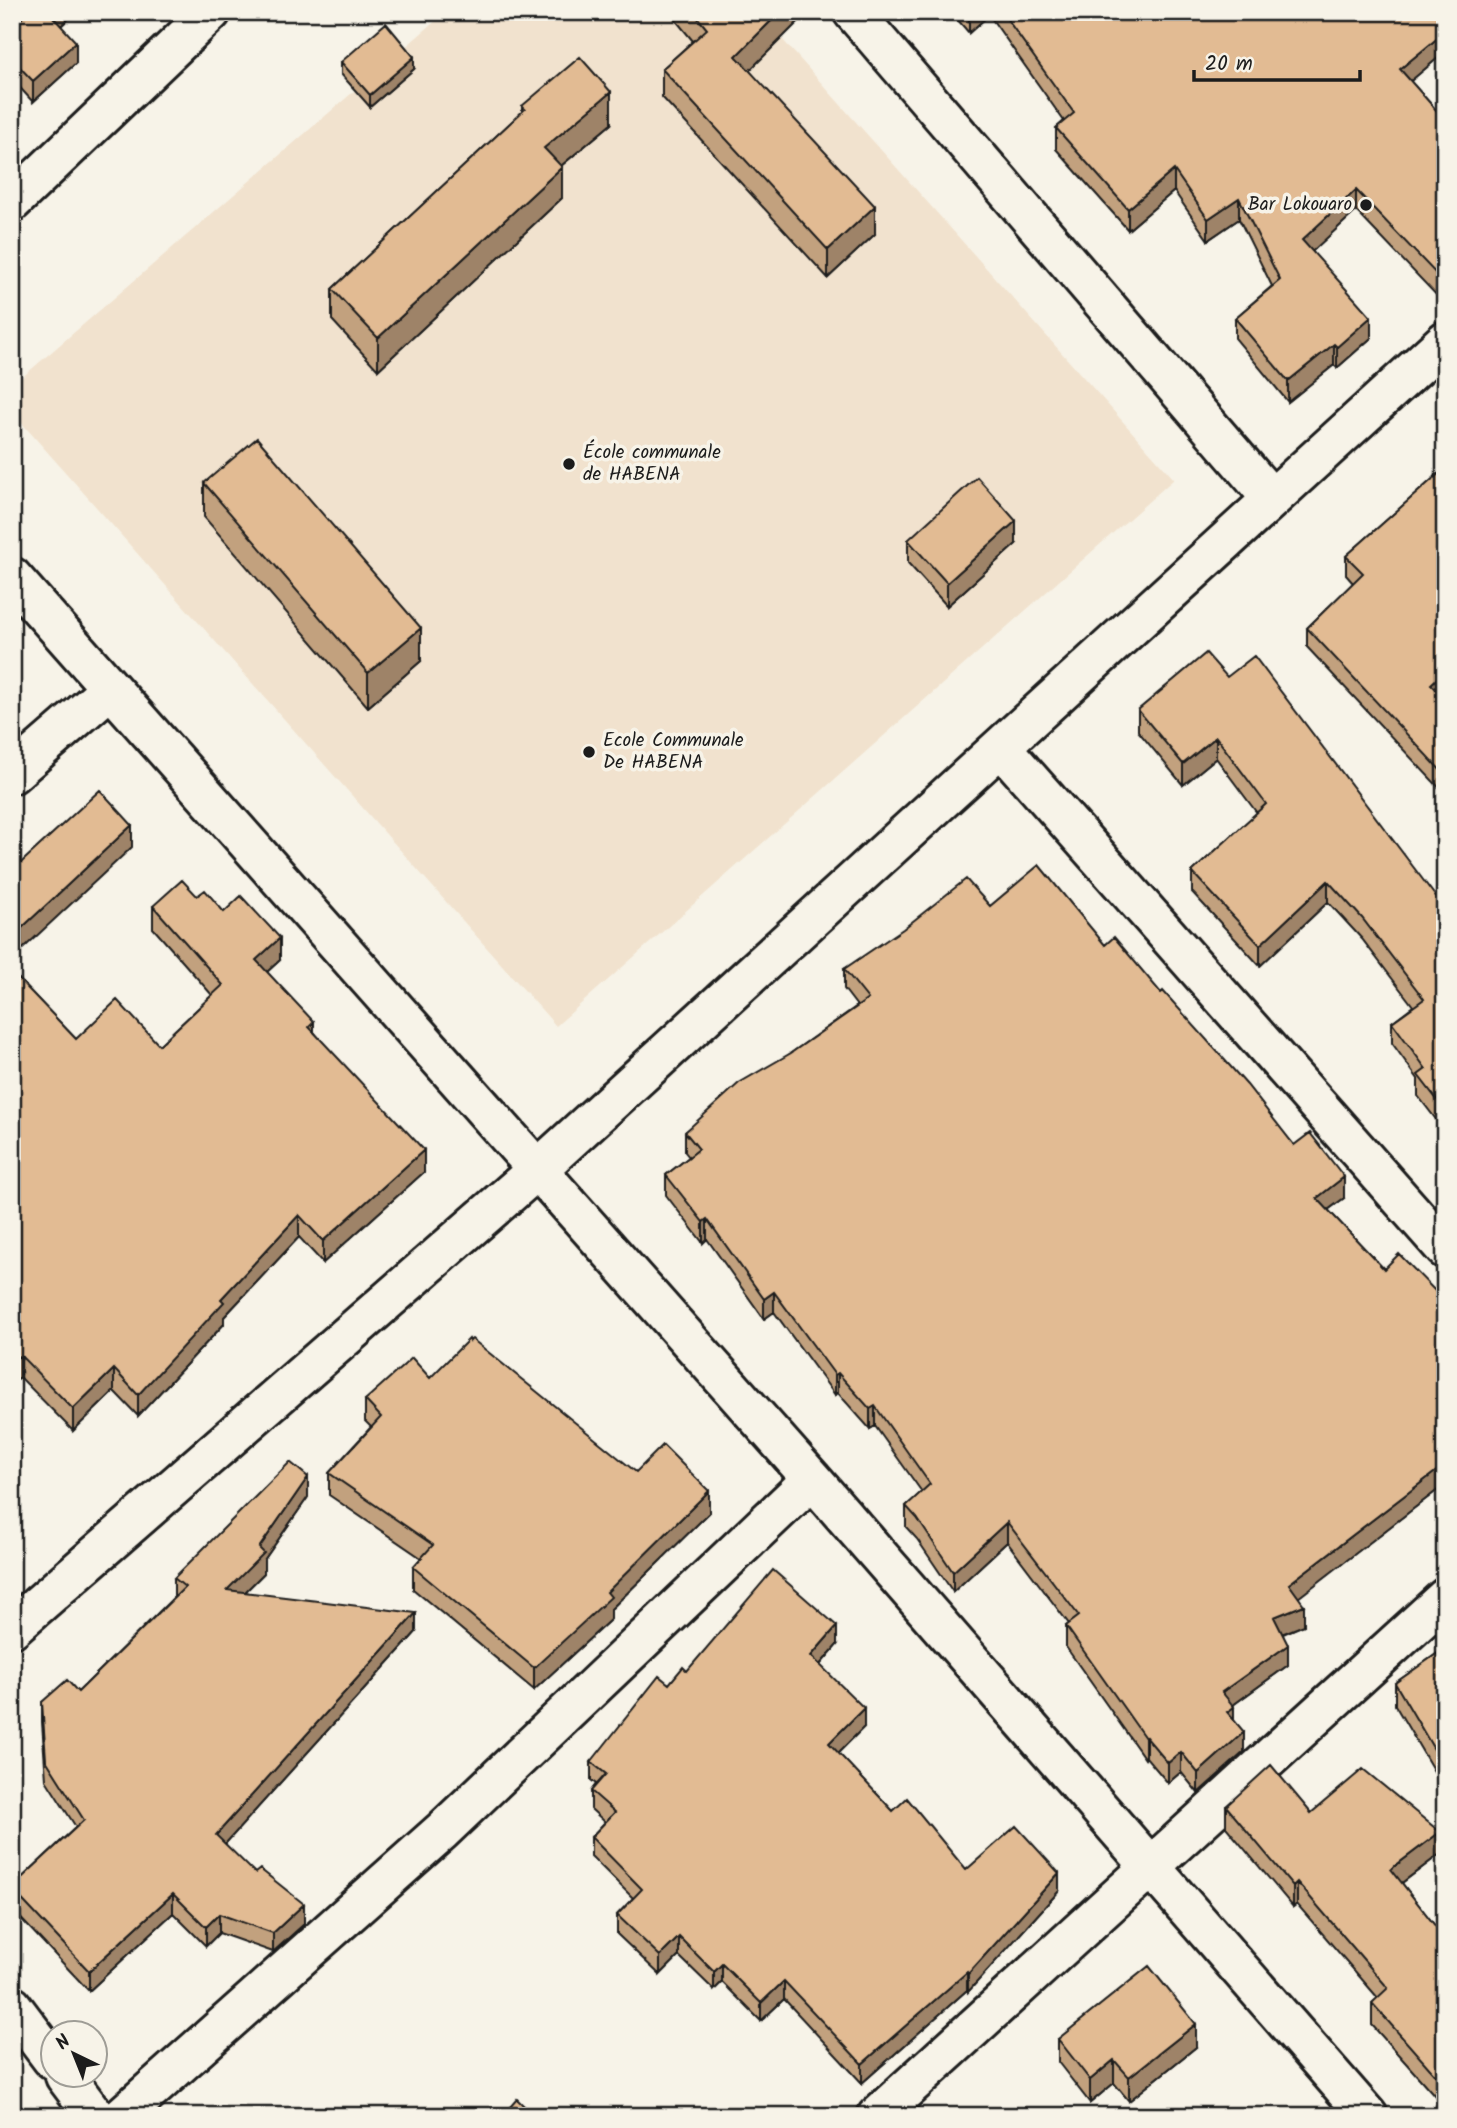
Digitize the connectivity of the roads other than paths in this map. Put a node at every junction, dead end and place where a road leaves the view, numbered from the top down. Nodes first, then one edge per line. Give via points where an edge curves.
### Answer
1 (211, 12) edge
2 (853, 12) edge
3 (12, 202) edge
4 (1441, 353) edge
5 (1272, 499) junction
6 (12, 577) edge
7 (110, 689) junction
8 (1001, 747) junction
9 (12, 774) edge
10 (538, 1169) junction
11 (1445, 1249) edge
12 (812, 1479) junction
13 (1445, 1598) edge
14 (12, 1628) edge
15 (1151, 1866) junction
16 (12, 2006) edge
17 (38, 2040) edge
18 (76, 2090) edge
19 (95, 2116) edge
20 (122, 2116) edge
21 (877, 2116) edge
22 (1368, 2116) edge

1 - 3 street
2 - 5 street
4 - 5 street
5 - 8 street
6 - 7 street
7 - 9 street
7 - 10 street
8 - 10 street
8 - 11 street
10 - 12 street
10 - 14 street
12 - 15 street
12 - 20 street via 442,1830
13 - 15 street
15 - 21 street
15 - 22 street
16 - 17 street
18 - 19 street

